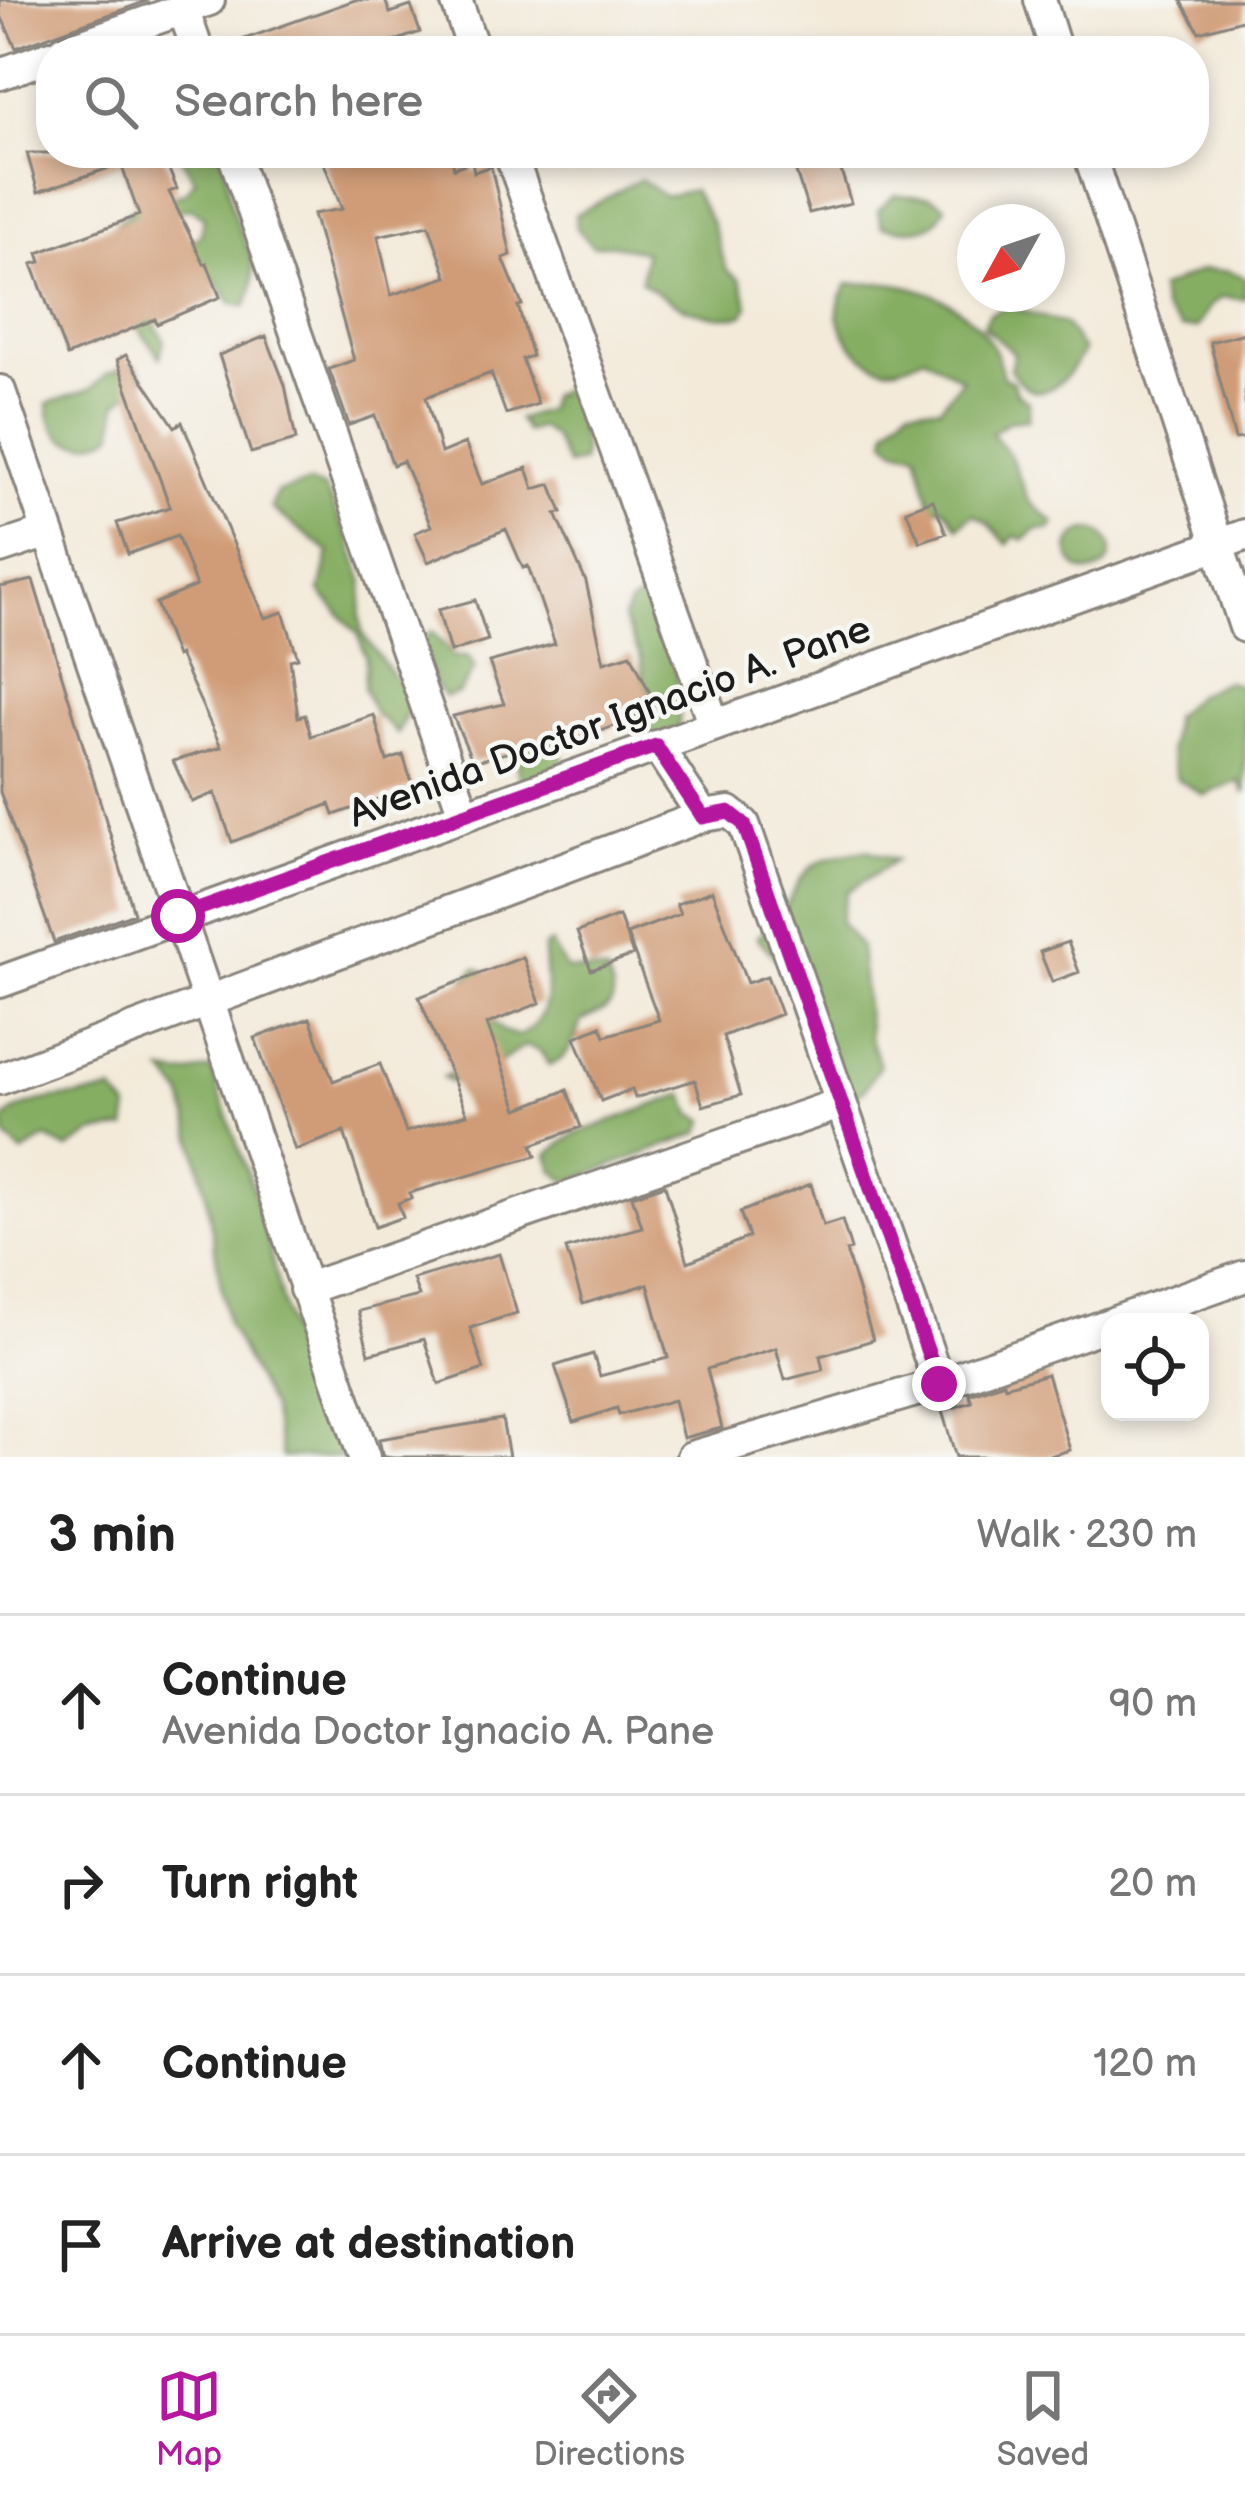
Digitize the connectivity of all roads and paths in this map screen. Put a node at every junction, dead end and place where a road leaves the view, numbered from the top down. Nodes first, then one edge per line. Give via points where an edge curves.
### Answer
1 (455, 0) edge
2 (1040, 0) edge
3 (196, 4) edge
4 (106, 36) edge
5 (197, 36) edge
6 (468, 36) edge
7 (1051, 36) edge
8 (36, 61) edge
9 (0, 74) edge
10 (238, 168) edge
11 (515, 168) edge
12 (1094, 168) edge
13 (0, 391) edge
14 (48, 532) junction
15 (1245, 535) edge
16 (1216, 546) junction
17 (0, 548) edge
18 (1245, 627) edge
19 (714, 725) junction
20 (656, 746) junction
21 (464, 814) junction
22 (703, 817) junction
23 (178, 916) junction
24 (0, 982) edge
25 (208, 1004) junction
26 (0, 1079) edge
27 (839, 1104) junction
28 (1245, 1276) edge
29 (305, 1288) junction
30 (1141, 1313) edge
31 (1101, 1327) edge
32 (939, 1384) junction
33 (364, 1457) edge
34 (692, 1457) edge

1 - 6 street
2 - 7 street
3 - 4 street
3 - 5 street
8 - 9 street
10 - 21 street
11 - 19 street
12 - 16 street
13 - 14 street
14 - 17 street
14 - 23 street
15 - 16 street, Avenida Doctor Ignacio A. Pane
16 - 18 street
16 - 19 street, Avenida Doctor Ignacio A. Pane
19 - 20 street, Avenida Doctor Ignacio A. Pane
20 - 21 street, Avenida Doctor Ignacio A. Pane
20 - 22 street
21 - 23 street, Avenida Doctor Ignacio A. Pane
22 - 25 street
22 - 27 street via 729,812 744,824
23 - 24 street, Avenida Doctor Ignacio A. Pane
23 - 25 street
25 - 26 street
25 - 29 street
27 - 29 street
27 - 32 street
28 - 30 street
29 - 33 street
31 - 32 street
32 - 34 street

